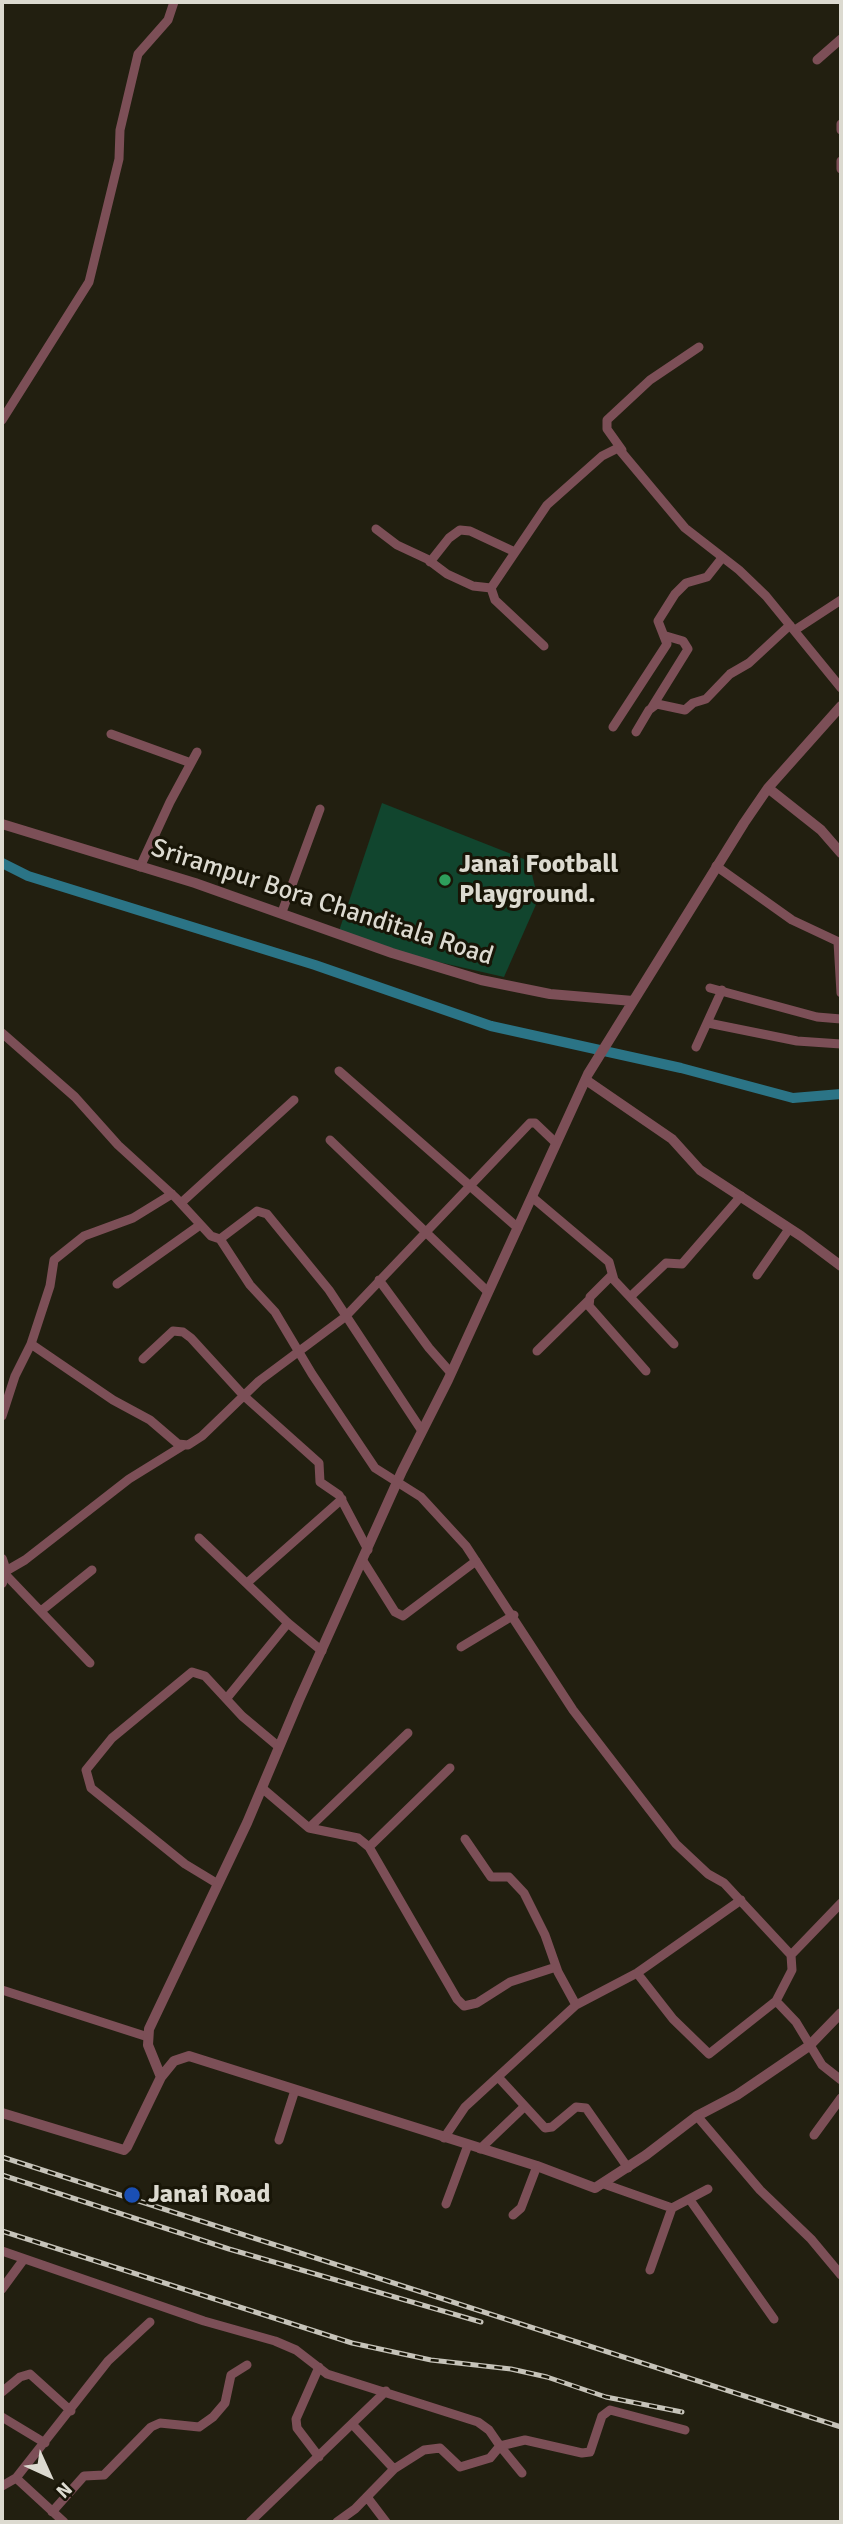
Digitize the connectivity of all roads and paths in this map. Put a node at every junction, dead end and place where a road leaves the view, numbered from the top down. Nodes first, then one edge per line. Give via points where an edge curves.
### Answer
1 (174, 2) edge
2 (841, 39) edge
3 (817, 60) dead end
4 (841, 124) edge
5 (841, 130) edge
6 (841, 155) edge
7 (841, 169) edge
8 (699, 347) dead end
9 (2, 420) edge
10 (622, 450) junction
11 (376, 529) dead end
12 (515, 552) junction
13 (722, 558) junction
14 (430, 562) junction
15 (491, 588) junction
16 (841, 600) edge
17 (793, 627) junction
18 (666, 636) junction
19 (544, 646) dead end
20 (841, 688) edge
21 (841, 706) edge
22 (652, 707) junction
23 (613, 727) dead end
24 (636, 732) dead end
25 (111, 734) dead end
26 (197, 752) dead end
27 (191, 763) junction
28 (768, 788) junction
29 (320, 810) dead end
30 (2, 824) edge
31 (841, 853) edge
32 (716, 866) junction
33 (140, 867) junction
34 (282, 912) junction
35 (840, 942) edge
36 (710, 988) dead end
37 (722, 990) junction
38 (841, 993) edge
39 (633, 1001) junction
40 (841, 1019) edge
41 (708, 1023) junction
42 (2, 1032) edge
43 (841, 1044) edge
44 (696, 1047) dead end
45 (339, 1071) dead end
46 (586, 1080) junction
47 (294, 1100) dead end
48 (330, 1140) dead end
49 (556, 1143) junction
50 (470, 1188) junction
51 (172, 1194) junction
52 (741, 1196) junction
53 (532, 1197) junction
54 (181, 1203) junction
55 (200, 1225) junction
56 (518, 1228) junction
57 (789, 1229) junction
58 (425, 1232) junction
59 (220, 1239) junction
60 (841, 1266) edge
61 (612, 1275) junction
62 (757, 1275) dead end
63 (379, 1280) junction
64 (117, 1284) dead end
65 (488, 1292) junction
66 (630, 1297) junction
67 (589, 1300) junction
68 (345, 1317) junction
69 (31, 1344) junction
70 (674, 1344) dead end
71 (299, 1350) junction
72 (537, 1351) dead end
73 (143, 1359) dead end
74 (646, 1371) dead end
75 (451, 1373) junction
76 (244, 1396) junction
77 (2, 1416) edge
78 (422, 1431) junction
79 (184, 1445) junction
80 (398, 1481) junction
81 (342, 1499) junction
82 (199, 1538) dead end
83 (368, 1550) junction
84 (2, 1559) edge
85 (363, 1561) junction
86 (477, 1561) junction
87 (92, 1570) dead end
88 (4, 1576) edge
89 (247, 1583) junction
90 (41, 1611) junction
91 (513, 1615) junction
92 (288, 1622) junction
93 (461, 1647) dead end
94 (322, 1651) junction
95 (90, 1662) dead end
96 (227, 1698) junction
97 (408, 1733) dead end
98 (279, 1747) junction
99 (450, 1768) dead end
100 (262, 1788) junction
101 (309, 1828) junction
102 (465, 1839) dead end
103 (369, 1847) junction
104 (218, 1884) junction
105 (741, 1900) junction
106 (841, 1903) edge
107 (790, 1955) junction
108 (556, 1967) junction
109 (637, 1973) junction
110 (2, 1990) edge
111 (776, 2001) junction
112 (576, 2005) junction
113 (841, 2013) edge
114 (148, 2037) junction
115 (809, 2046) junction
116 (161, 2077) junction
117 (499, 2078) junction
118 (841, 2080) edge
119 (295, 2090) junction
120 (841, 2098) edge
121 (524, 2107) junction
122 (2, 2113) edge
123 (697, 2116) junction
124 (814, 2135) dead end
125 (444, 2138) junction
126 (279, 2140) dead end
127 (468, 2145) junction
128 (480, 2149) junction
129 (537, 2166) junction
130 (628, 2168) junction
131 (604, 2184) junction
132 (708, 2189) dead end
133 (690, 2200) junction
134 (446, 2204) dead end
135 (672, 2207) junction
136 (513, 2215) dead end
137 (2, 2251) edge
138 (24, 2259) junction
139 (650, 2270) dead end
140 (841, 2275) edge
141 (2, 2288) edge
142 (774, 2319) dead end
143 (150, 2322) dead end
144 (247, 2365) dead end
145 (319, 2367) junction
146 (2, 2392) edge
147 (386, 2392) junction
148 (71, 2411) junction
149 (2, 2417) edge
150 (353, 2425) junction
151 (685, 2430) dead end
152 (45, 2443) junction
153 (500, 2446) junction
154 (319, 2457) junction
155 (394, 2469) junction
156 (522, 2473) dead end
157 (16, 2477) junction
158 (2, 2486) edge
159 (367, 2497) junction
160 (52, 2512) junction
161 (64, 2522) edge
162 (250, 2522) edge
163 (337, 2522) edge
164 (386, 2522) edge

1 - 9 street via 169,20 138,54 89,282
2 - 3 street
4 - 5 street
6 - 7 street
8 - 10 street via 650,380 607,420 607,429
10 - 12 street via 610,450 555,497
10 - 13 street via 685,528
11 - 14 street
12 - 14 street via 460,530
12 - 15 street
13 - 17 street via 754,584
13 - 18 street via 708,577 686,583 675,594 658,621
14 - 15 street via 462,582
15 - 19 street via 495,600
16 - 17 street
17 - 20 street
17 - 22 street via 730,674 706,699 685,710 661,704
18 - 22 street via 683,641 688,649
18 - 23 street via 667,644
21 - 28 street
22 - 24 street
25 - 27 street
26 - 27 street
27 - 33 street
28 - 31 street via 821,830
28 - 32 street
29 - 34 street
30 - 33 street, Srirampur Bora Chanditala Road
32 - 35 street via 774,909
32 - 39 street
33 - 34 street, Srirampur Bora Chanditala Road
34 - 39 street, Srirampur Bora Chanditala Road via 481,980 550,995
35 - 38 street
36 - 37 street
37 - 40 street via 817,1017
37 - 41 street
39 - 46 street
41 - 43 street via 797,1041
41 - 44 street
42 - 51 street via 57,1079 118,1145
45 - 50 street
46 - 49 street
46 - 52 street via 650,1122 700,1170
47 - 54 street
48 - 58 street
49 - 50 street via 530,1123
49 - 53 street
50 - 56 street
50 - 58 street
51 - 54 street
51 - 69 street via 133,1218 84,1236 63,1250 54,1260
52 - 57 street
52 - 66 street via 682,1264 666,1263
53 - 56 street
53 - 61 street via 609,1262
54 - 55 street
55 - 59 street
55 - 64 street
56 - 65 street
57 - 60 street
57 - 62 street
58 - 63 street
58 - 65 street
59 - 68 street via 257,1211 267,1214 329,1290
59 - 71 street
61 - 66 street
61 - 67 street
63 - 68 street
63 - 75 street
65 - 75 street
66 - 70 street
67 - 72 street
67 - 74 street via 596,1316
68 - 71 street
68 - 78 street
69 - 77 street
69 - 79 street
71 - 76 street
71 - 80 street via 375,1468
73 - 76 street via 167,1333 178,1330 213,1359
75 - 78 street
76 - 79 street via 202,1436
76 - 81 street via 309,1451 321,1468 320,1482
78 - 80 street
79 - 88 street via 129,1479
80 - 83 street
80 - 86 street via 421,1497
81 - 83 street
81 - 89 street
82 - 89 street
83 - 85 street
84 - 88 street
85 - 86 street via 395,1612 403,1616
85 - 94 street
86 - 91 street
87 - 90 street
88 - 90 street
89 - 92 street
90 - 95 street
91 - 93 street
91 - 105 street via 573,1710 676,1844
92 - 94 street
92 - 96 street
94 - 98 street
96 - 98 street
96 - 104 street via 205,1676 192,1672 112,1738 86,1770 91,1788 185,1864
97 - 101 street
98 - 100 street
99 - 103 street
100 - 101 street
100 - 104 street
101 - 103 street via 358,1838
102 - 108 street via 491,1877 509,1877 524,1893
103 - 108 street via 464,2006 510,1982
104 - 114 street
105 - 107 street
105 - 109 street
106 - 107 street
107 - 111 street via 792,1970
108 - 112 street
109 - 111 street via 673,2019 709,2054
109 - 112 street
110 - 114 street
111 - 115 street via 796,2022
112 - 117 street
113 - 115 street
114 - 116 street
115 - 118 street via 822,2065
115 - 123 street
116 - 119 street via 174,2061 189,2056
116 - 122 street via 124,2150
117 - 121 street
117 - 125 street via 465,2107
119 - 125 street
119 - 126 street
120 - 124 street
121 - 128 street
121 - 130 street via 548,2129 576,2107 586,2108
123 - 130 street
123 - 140 street
125 - 127 street
127 - 128 street
127 - 134 street
128 - 129 street
129 - 131 street via 589,2187
129 - 136 street via 521,2207
130 - 131 street
131 - 135 street
132 - 133 street
133 - 135 street
133 - 142 street
135 - 139 street
137 - 138 street
138 - 141 street
138 - 145 street via 275,2341
143 - 148 street via 108,2361
144 - 160 street via 231,2375 225,2403 214,2417 199,2427 160,2423 151,2427 104,2475 84,2476
145 - 147 street via 327,2374
145 - 154 street via 296,2419 297,2428
146 - 148 street via 30,2374
147 - 150 street
147 - 153 street via 478,2422
148 - 152 street
149 - 152 street
150 - 154 street
150 - 155 street
151 - 153 street via 610,2410 602,2416 590,2452 525,2440
152 - 157 street
153 - 155 street via 490,2458 460,2467 440,2448 424,2449
153 - 156 street
154 - 162 street
155 - 159 street
157 - 158 street
157 - 160 street
159 - 163 street
159 - 164 street
160 - 161 street

